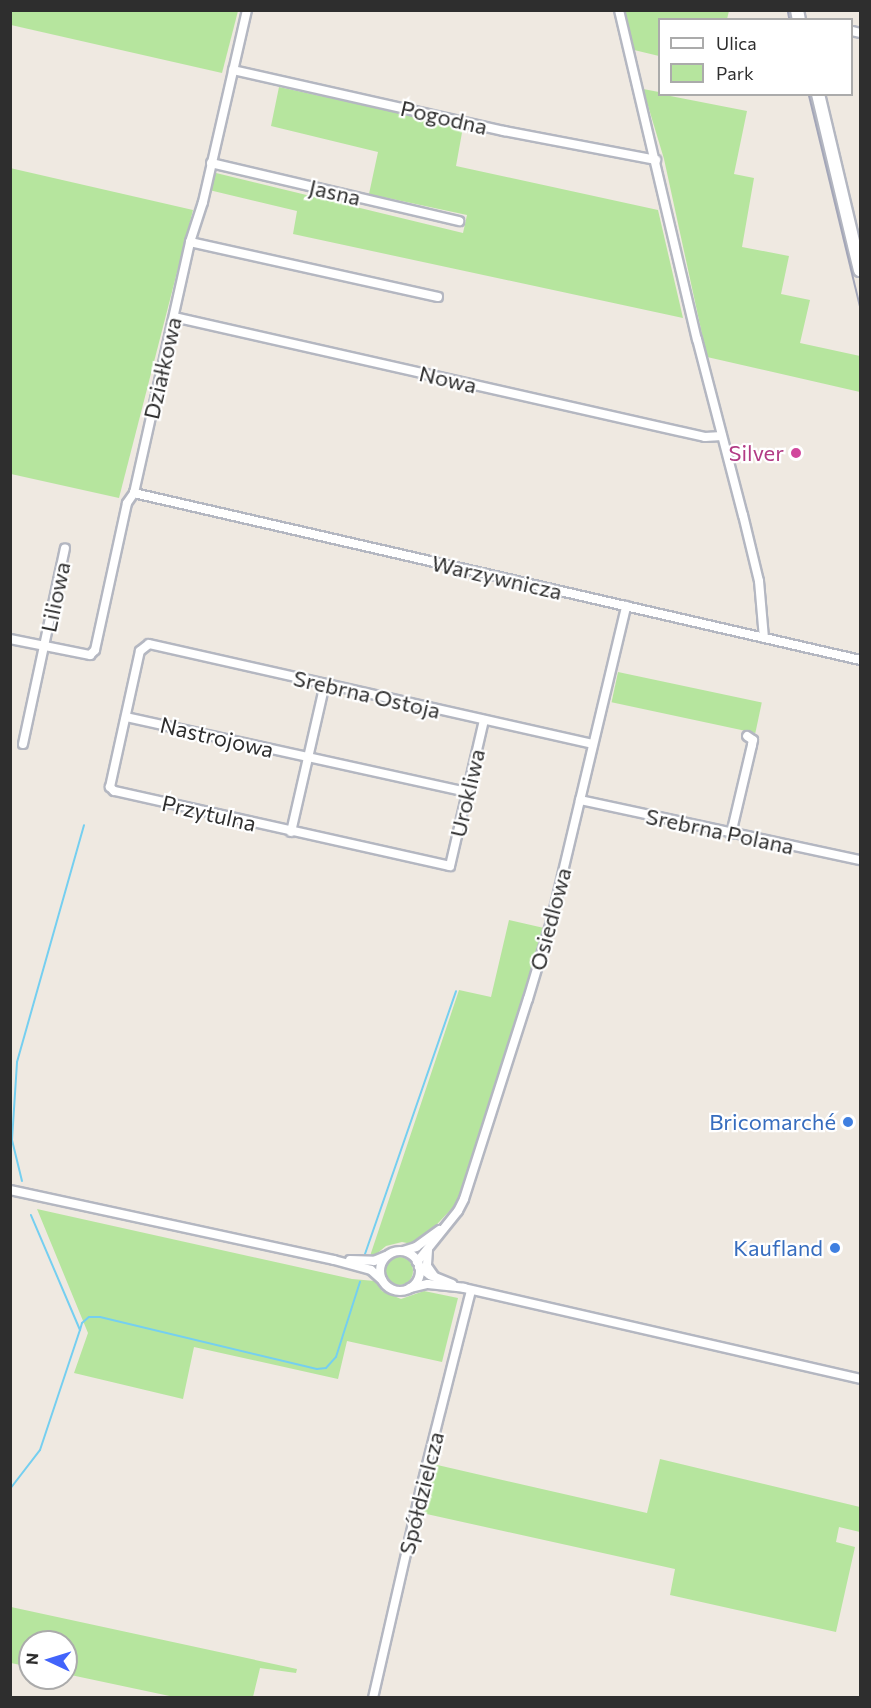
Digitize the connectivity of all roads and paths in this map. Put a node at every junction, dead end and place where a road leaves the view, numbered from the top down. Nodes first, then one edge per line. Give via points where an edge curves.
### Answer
1 (247, 10) edge
2 (619, 10) edge
3 (233, 69) junction
4 (818, 96) edge
5 (656, 160) junction
6 (211, 164) junction
7 (459, 220) dead end
8 (189, 242) junction
9 (861, 270) edge
10 (438, 297) dead end
11 (174, 316) junction
12 (722, 436) junction
13 (134, 493) junction
14 (65, 548) dead end
15 (626, 606) junction
16 (10, 639) edge
17 (764, 639) junction
18 (44, 646) junction
19 (142, 647) joint
20 (861, 660) edge
21 (325, 684) junction
22 (126, 717) junction
23 (484, 720) junction
24 (747, 736) dead end
25 (23, 744) dead end
26 (593, 744) junction
27 (308, 758) junction
28 (467, 792) junction
29 (580, 800) junction
30 (291, 832) junction
31 (731, 834) junction
32 (860, 860) edge
33 (450, 866) joint
34 (10, 1190) edge
35 (448, 1222) junction
36 (428, 1250) junction
37 (403, 1251) junction
38 (389, 1254) junction
39 (334, 1260) junction
40 (418, 1264) junction
41 (434, 1276) junction
42 (382, 1280) junction
43 (410, 1288) junction
44 (468, 1289) junction
45 (861, 1379) edge
46 (373, 1698) edge

1 - 3 street, Działkowa
2 - 5 street
3 - 5 street, Pogodna via 504,131
3 - 6 street, Działkowa
4 - 9 main road
5 - 12 street
6 - 7 street, Jasna
6 - 8 street, Działkowa
8 - 10 street
8 - 11 street, Działkowa
11 - 12 street, Nowa via 705,437
11 - 13 street, Działkowa
12 - 17 street via 759,581
13 - 15 street, Warzywnicza
13 - 18 street, Działkowa via 127,503 93,654
14 - 18 street, Liliowa
15 - 17 street, Warzywnicza
15 - 26 street, Osiedlowa
16 - 18 street
17 - 20 street, Warzywnicza
18 - 25 street, Liliowa
19 - 21 street, Srebrna Ostoja via 149,644
19 - 22 street, Przytulna
21 - 23 street, Srebrna Ostoja
21 - 27 street
22 - 27 street, Nastrojowa
22 - 30 street, Przytulna via 112,790
23 - 26 street, Srebrna Ostoja
23 - 28 street, Urokliwa
24 - 31 street via 753,740
26 - 29 street, Osiedlowa
27 - 28 street, Nastrojowa
27 - 30 street
28 - 33 street, Urokliwa
29 - 31 street, Srebrna Polana
29 - 35 street, Osiedlowa via 552,922 467,1192
30 - 33 street, Przytulna
31 - 32 street, Srebrna Polana
34 - 39 street
35 - 36 street, Osiedlowa
35 - 37 street, Osiedlowa via 417,1247
36 - 40 street, Osiedlowa
36 - 41 street via 427,1266
37 - 38 street
37 - 40 street
38 - 39 street via 374,1261
38 - 42 street via 382,1264
39 - 42 street via 371,1270
40 - 41 street
40 - 43 street via 417,1280
41 - 44 street
42 - 43 street via 394,1290
43 - 44 street via 428,1284
44 - 45 street
44 - 46 street, Spółdzielcza

